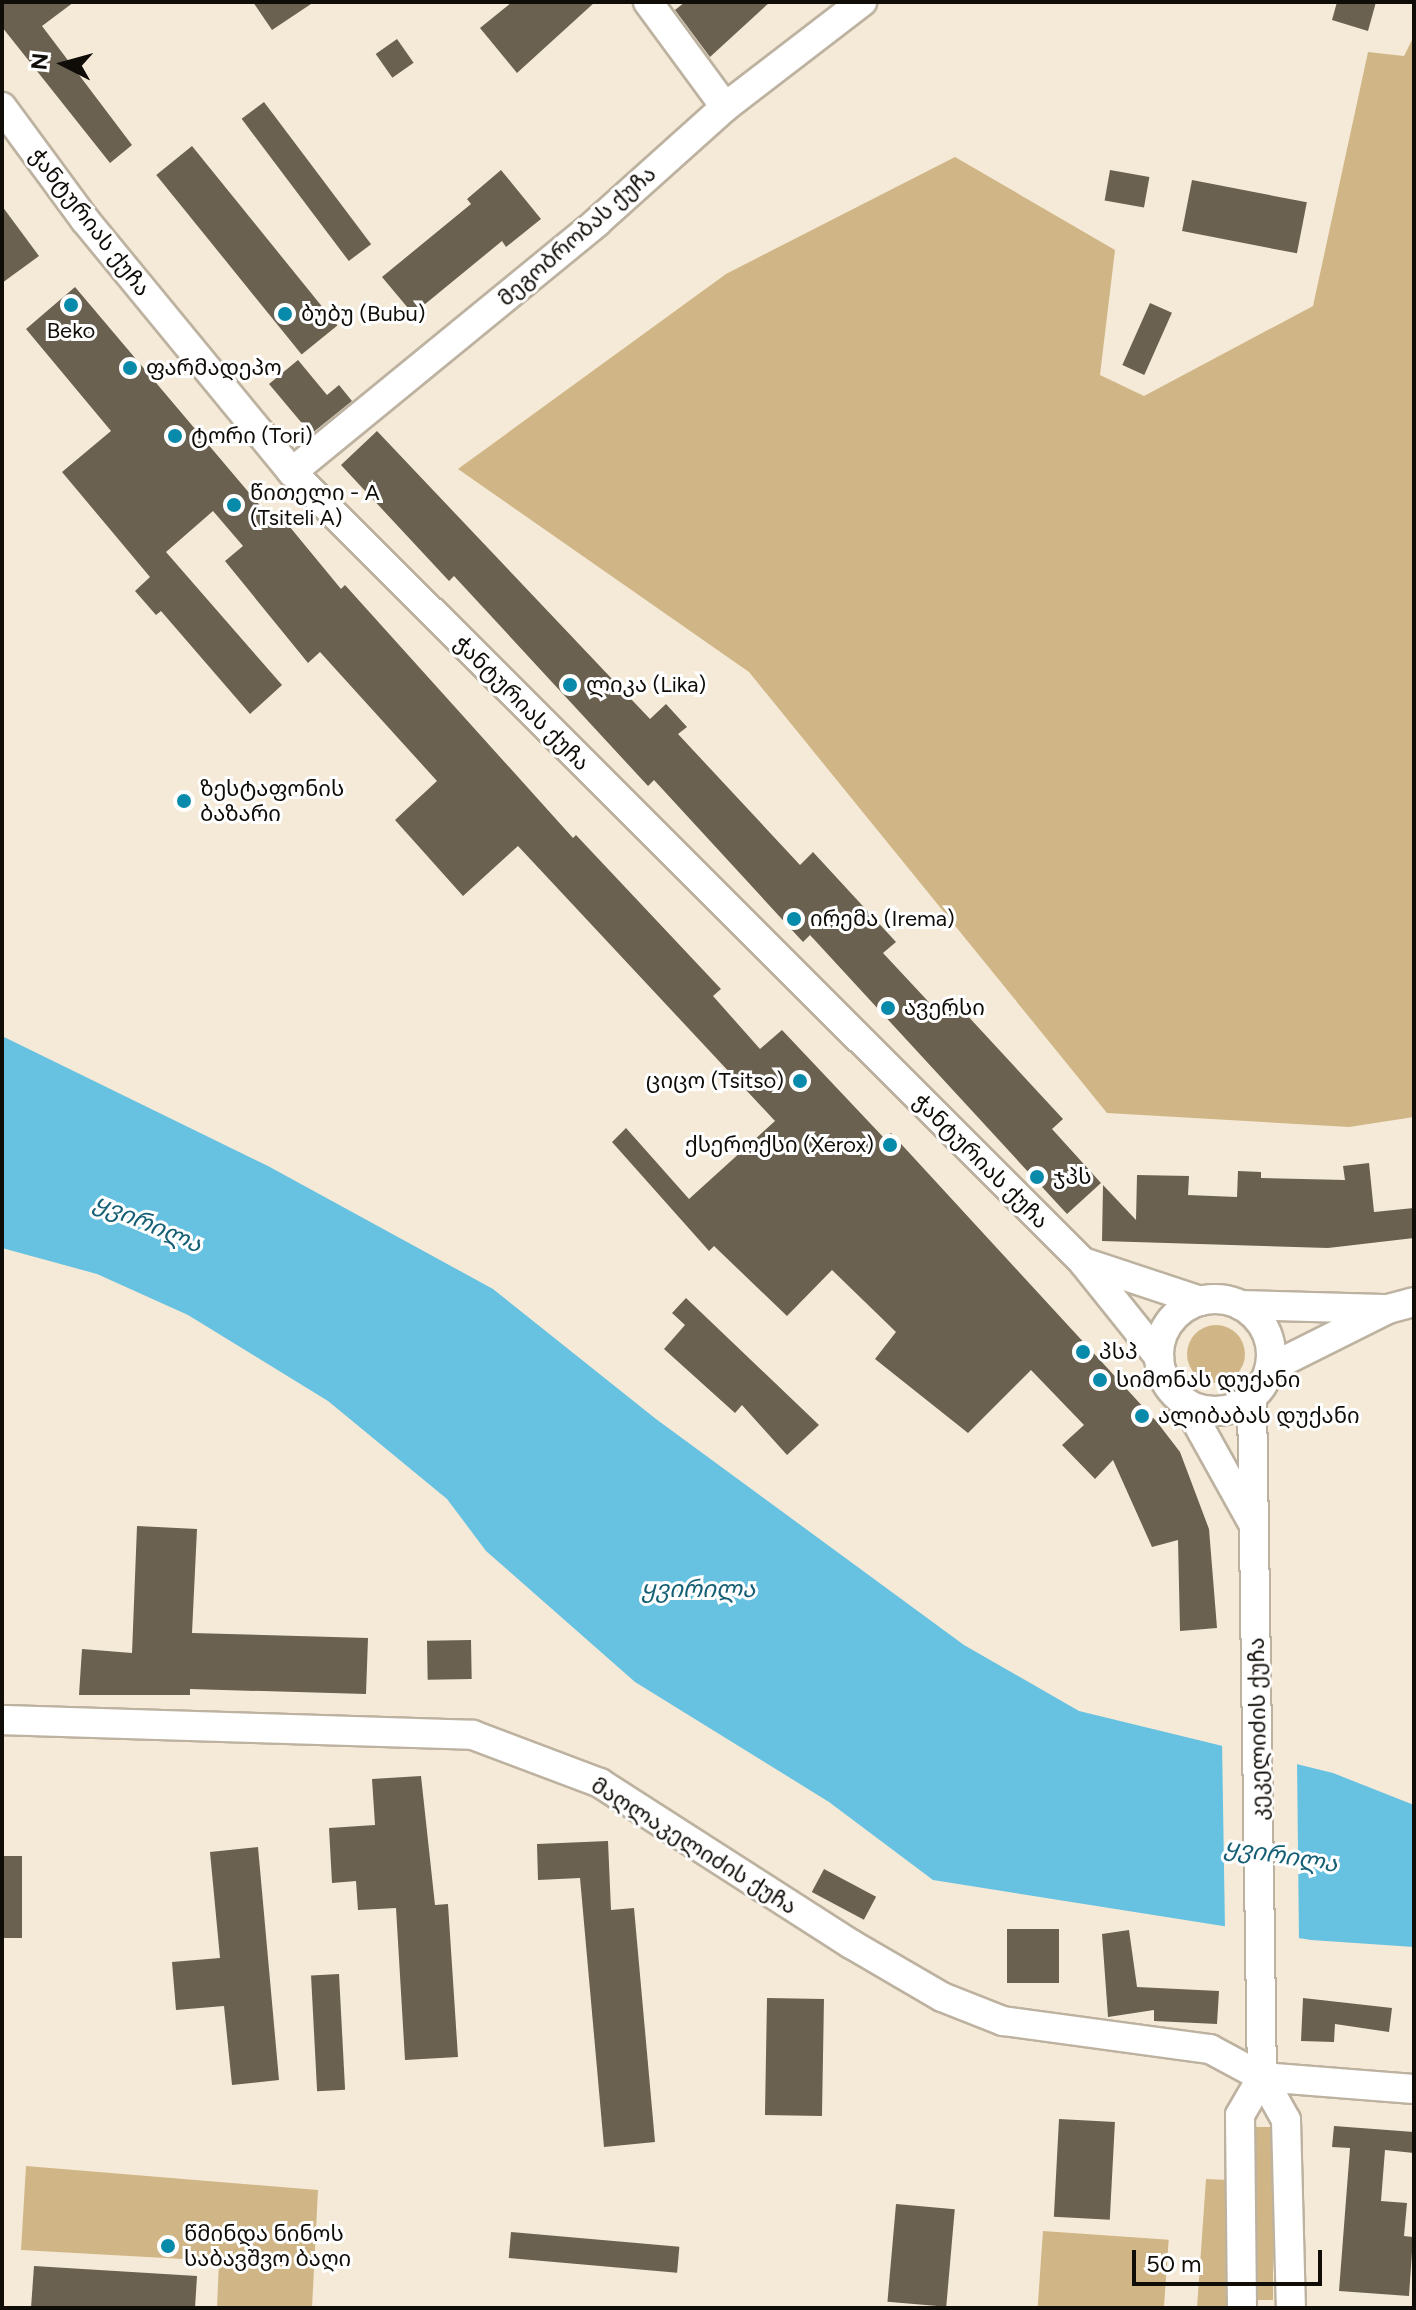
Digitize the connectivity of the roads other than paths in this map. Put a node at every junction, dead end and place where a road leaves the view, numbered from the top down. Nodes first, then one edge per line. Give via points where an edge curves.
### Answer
1 (648, 2) edge
2 (862, 2) edge
3 (2, 107) edge
4 (725, 107) junction
5 (292, 472) junction
6 (1083, 1262) junction
7 (1201, 1301) junction
8 (1240, 1305) junction
9 (1401, 1305) edge
10 (1159, 1357) junction
11 (1270, 1368) junction
12 (1252, 1398) junction
13 (1186, 1403) junction
14 (1254, 1524) junction
15 (2, 1720) edge
16 (1262, 2077) junction
17 (1414, 2089) edge
18 (1242, 2308) edge
19 (1291, 2308) edge

1 - 4 street
2 - 4 street, მეგობრობას ქუჩა
3 - 5 street, ჭანტურიას ქუჩა via 72,203
4 - 5 street, მეგობრობას ქუჩა via 597,222
5 - 6 street, ჭანტურიას ქუჩა
6 - 7 street, ჭანტურიას ქუჩა
6 - 10 street, ჭანტურიას ქუჩა
7 - 8 street
7 - 10 street via 1175,1316
8 - 9 street
8 - 11 street via 1268,1336
9 - 11 street
10 - 13 street via 1167,1384
11 - 12 street
12 - 13 street via 1213,1412
12 - 14 street, კეკელიძის ქუჩა
13 - 14 street, კეკელიძის ქუჩა
14 - 16 street, კეკელიძის ქუჩა
15 - 16 street, მაღლაკელიძის ქუჩა via 473,1735 600,1783 789,1907 942,1997 1003,2021 1210,2049
16 - 17 street
16 - 18 street via 1240,2115
16 - 19 street, კეკელიძის ქუჩა via 1286,2120

